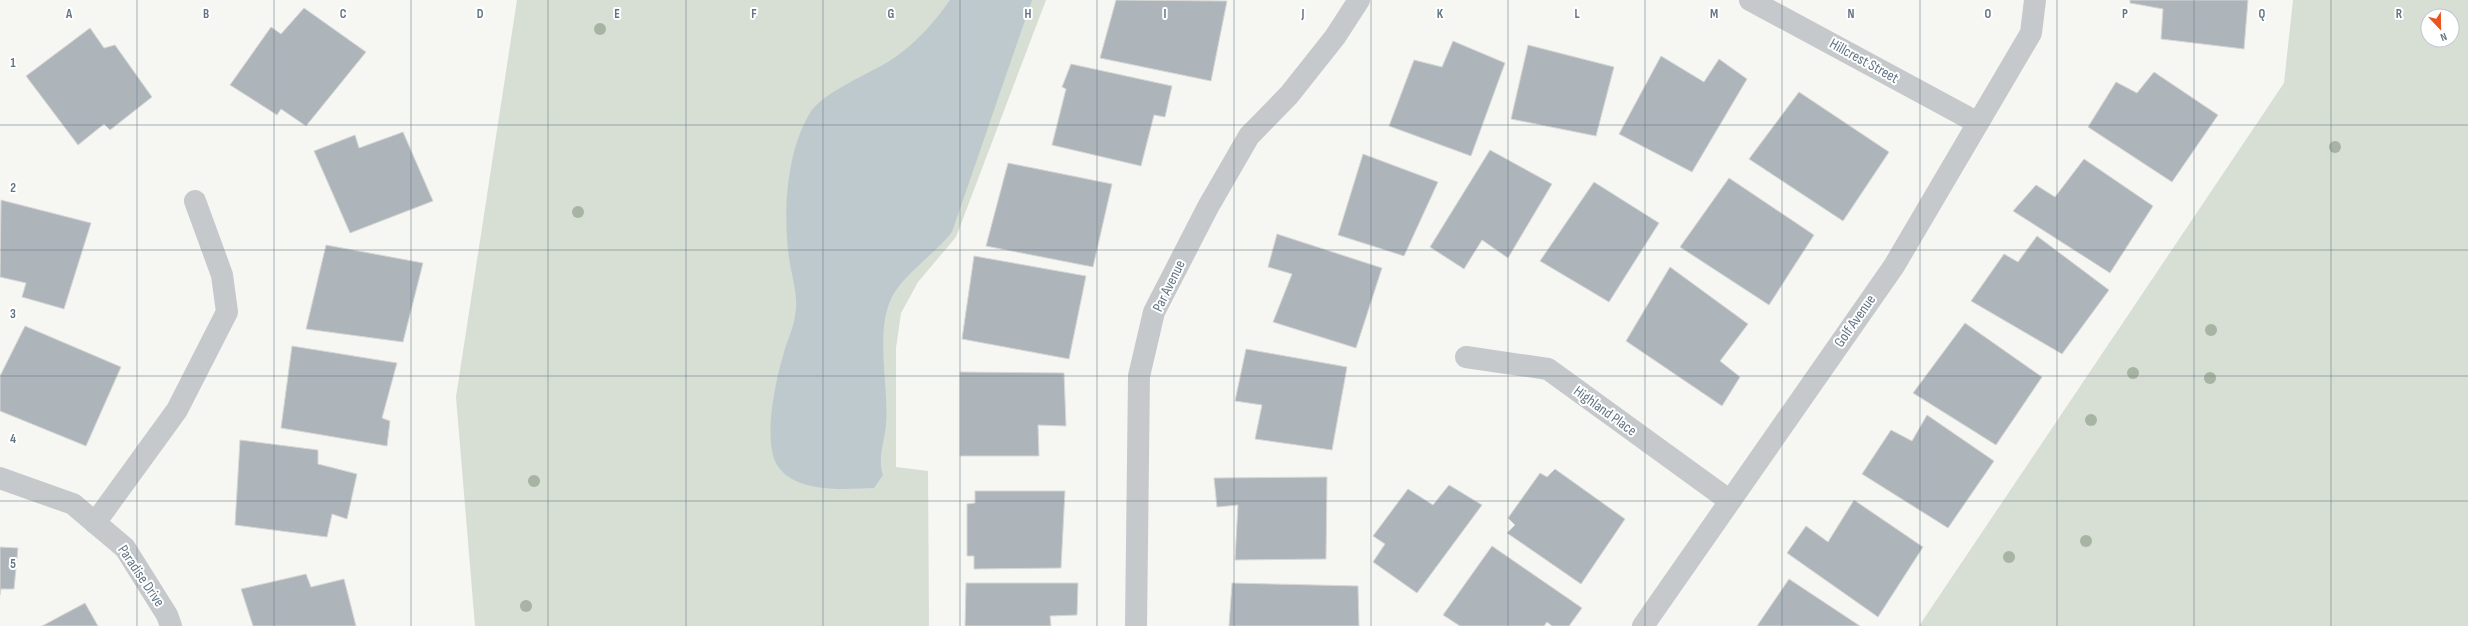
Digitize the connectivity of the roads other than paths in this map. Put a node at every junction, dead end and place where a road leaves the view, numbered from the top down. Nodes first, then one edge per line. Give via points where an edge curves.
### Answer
1 (1359, 0) edge
2 (1750, 0) edge
3 (2035, 0) edge
4 (1978, 123) junction
5 (195, 200) dead end
6 (1466, 357) dead end
7 (0, 478) edge
8 (1730, 501) junction
9 (95, 523) junction
10 (171, 626) edge
11 (1136, 626) edge
12 (1643, 626) edge

1 - 11 street, Par Avenue via 1335,37 1289,95 1249,136 1208,207 1154,312 1139,376
2 - 4 street, Hillcrest Street
3 - 4 street, Golf Avenue via 2030,33
4 - 8 street, Golf Avenue via 1894,266
5 - 9 street via 222,275 226,312 177,410
6 - 8 street, Highland Place via 1548,369
7 - 9 street, Paradise Drive via 73,504
8 - 12 street, Golf Avenue
9 - 10 street, Paradise Drive via 125,548 168,615

